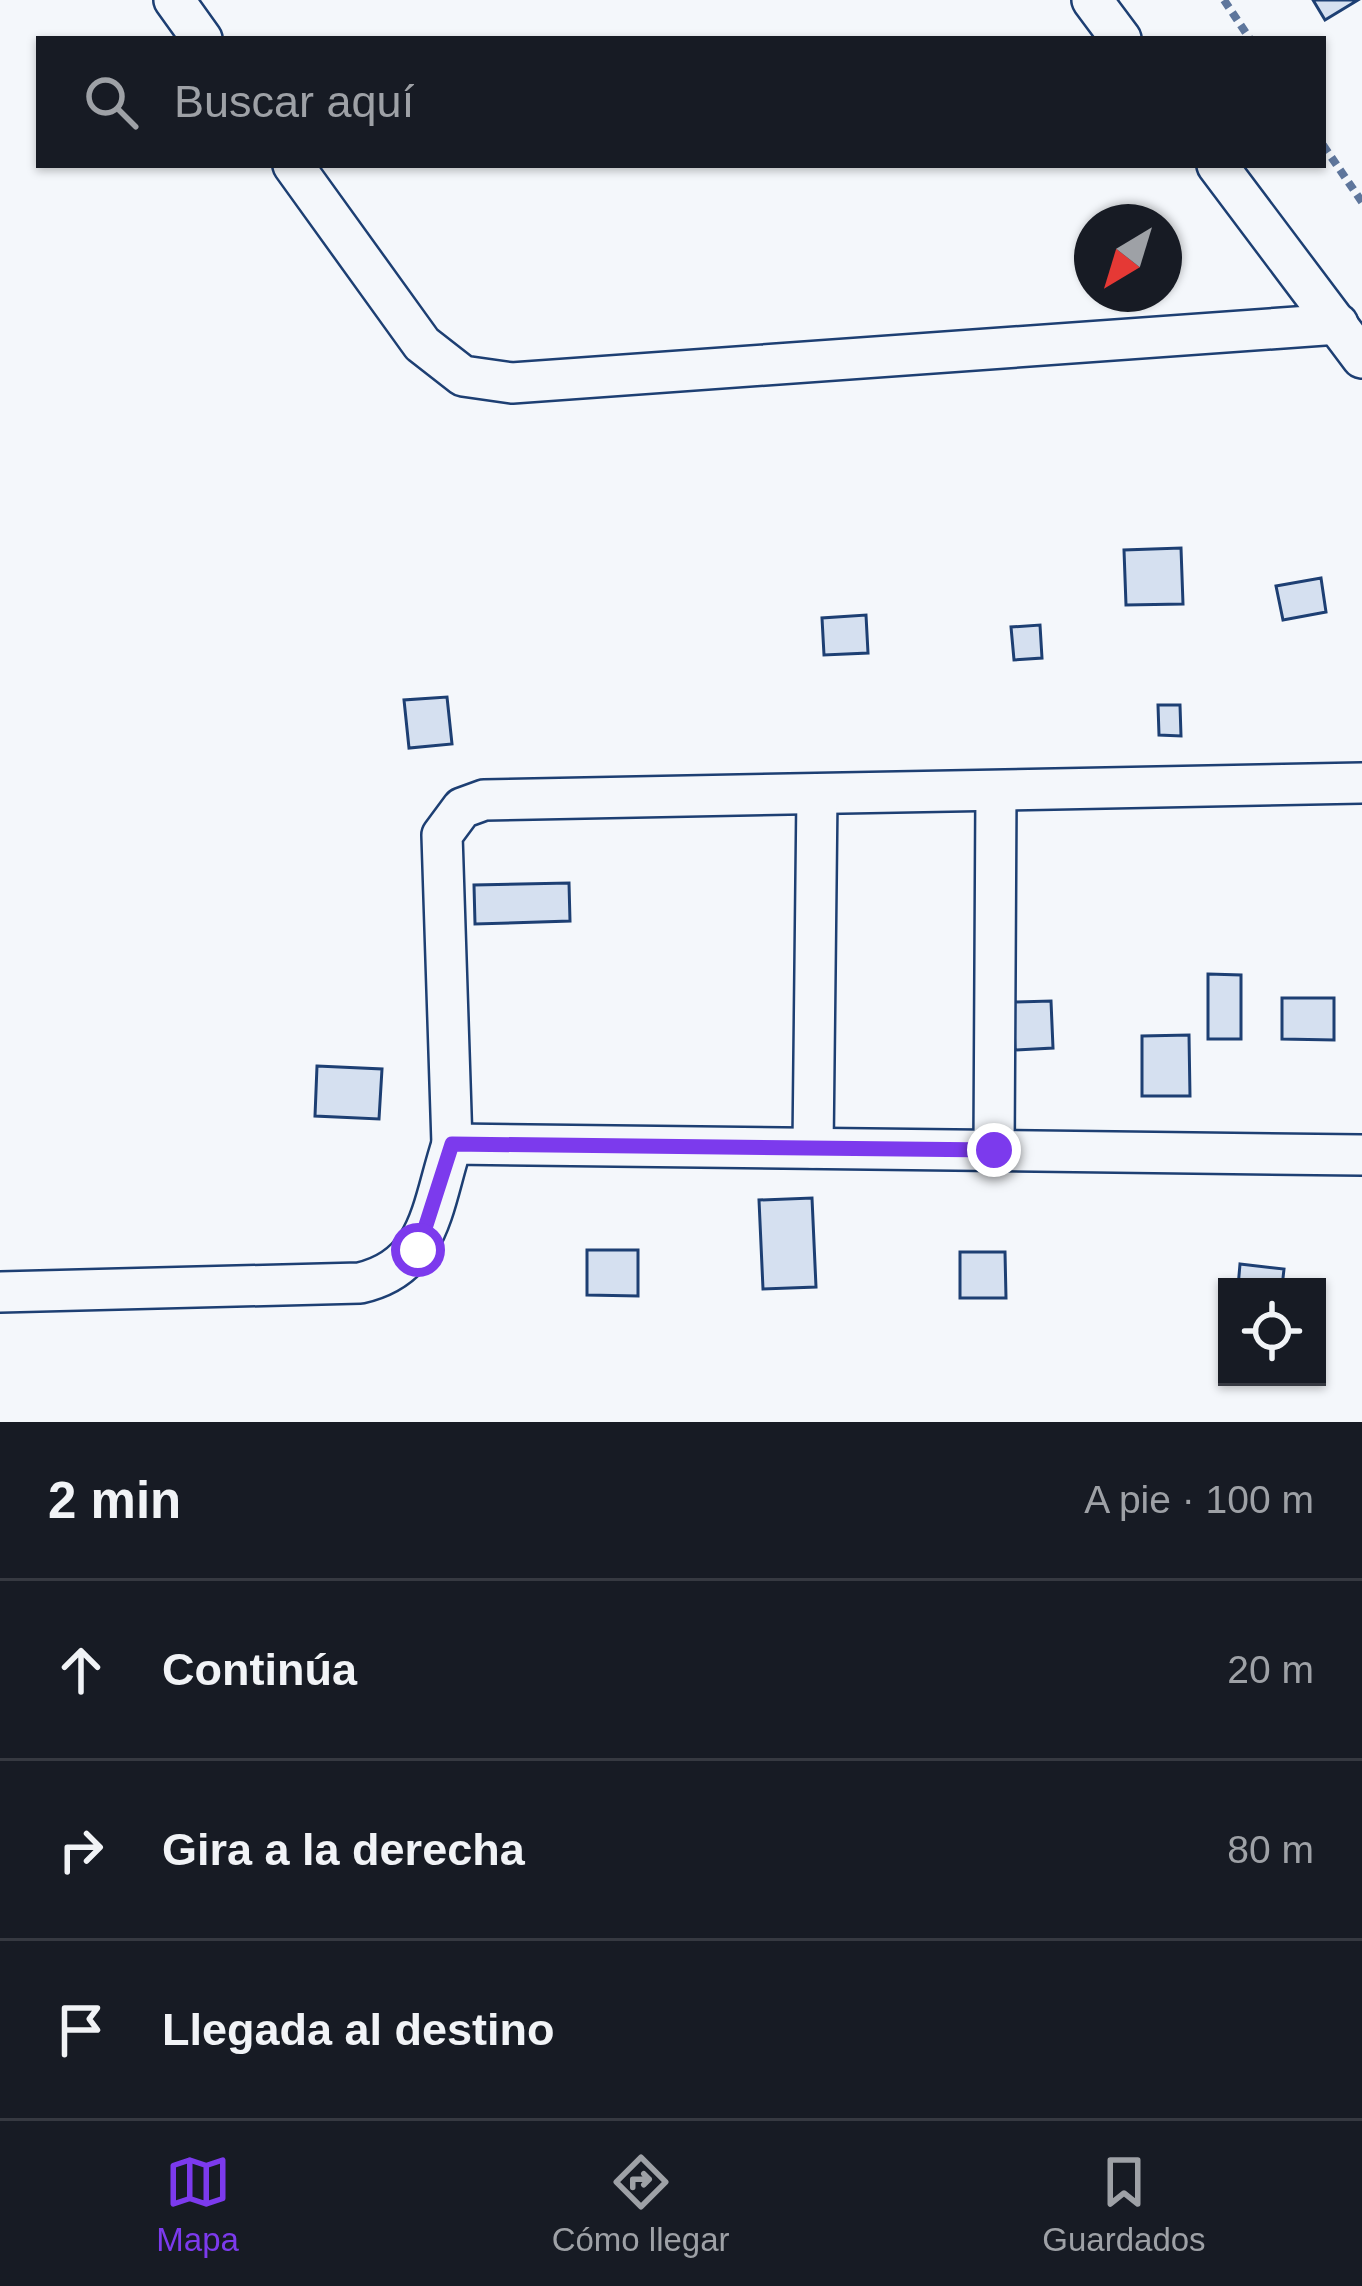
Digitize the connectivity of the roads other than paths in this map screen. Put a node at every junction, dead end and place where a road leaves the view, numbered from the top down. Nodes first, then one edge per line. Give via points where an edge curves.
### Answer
1 (174, 0) edge
2 (1092, 0) edge
3 (200, 36) edge
4 (1119, 36) edge
5 (295, 168) edge
6 (1219, 168) edge
7 (1338, 324) junction
8 (1362, 358) edge
9 (1362, 784) edge
10 (995, 791) junction
11 (817, 794) junction
12 (452, 1144) junction
13 (813, 1148) junction
14 (994, 1150) junction
15 (1362, 1155) edge
16 (0, 1292) edge

1 - 3 street
2 - 4 street
5 - 7 street via 422,344 463,376 512,383
6 - 7 street
7 - 8 street
9 - 10 street
10 - 11 street
10 - 14 street
11 - 12 street via 484,800 463,808 442,835
11 - 13 street
12 - 13 street
12 - 16 street via 418,1250 384,1278
13 - 14 street
14 - 15 street

